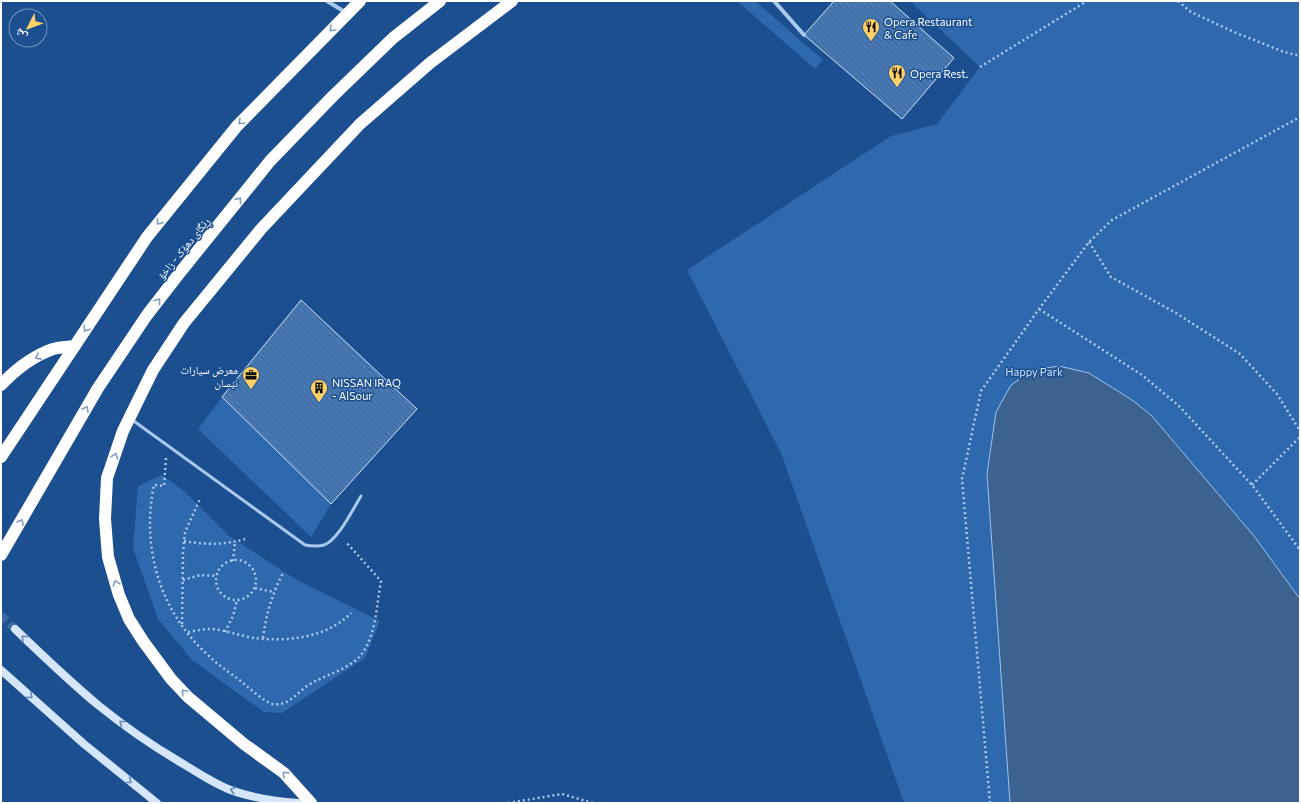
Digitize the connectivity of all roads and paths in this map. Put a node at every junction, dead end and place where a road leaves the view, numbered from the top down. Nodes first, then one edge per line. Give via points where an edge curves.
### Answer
1 (327, 1) edge
2 (360, 1) edge
3 (440, 1) edge
4 (512, 1) edge
5 (774, 1) edge
6 (1087, 1) edge
7 (1178, 1) edge
8 (347, 13) junction
9 (804, 35) dead end
10 (1300, 56) edge
11 (980, 67) dead end
12 (1300, 117) edge
13 (1089, 242) junction
14 (1039, 309) junction
15 (75, 346) junction
16 (1, 385) edge
17 (130, 418) junction
18 (1300, 430) edge
19 (1300, 437) edge
20 (167, 445) junction
21 (1, 457) edge
22 (1252, 485) junction
23 (361, 496) dead end
24 (200, 499) dead end
25 (337, 533) junction
26 (245, 539) dead end
27 (184, 540) junction
28 (235, 542) junction
29 (1300, 550) edge
30 (1, 555) edge
31 (232, 560) junction
32 (283, 573) dead end
33 (217, 576) junction
34 (183, 580) junction
35 (254, 588) junction
36 (274, 592) junction
37 (237, 600) junction
38 (351, 613) dead end
39 (182, 624) junction
40 (15, 629) tunnel mouth
41 (188, 632) junction
42 (225, 632) junction
43 (263, 638) junction
44 (1, 670) edge
45 (157, 803) edge
46 (298, 803) edge
47 (311, 803) edge
48 (508, 803) edge
49 (593, 803) edge
50 (990, 803) edge

1 - 8 street
2 - 8 highway
30 -> 3 highway, ڕێگای دهۆک - زاخۆ via 98,388 147,315 178,275 270,161 393,38
4 - 17 highway via 430,63 360,124 260,229 184,323 153,370
5 - 9 street
6 - 11 path
7 - 10 path via 1191,12 1234,32
8 -> 15 highway via 237,126 147,237
12 - 13 path via 1112,220
13 - 14 path
13 - 18 path via 1111,277 1176,313 1240,354 1277,394
14 - 22 path via 1142,375 1179,406
14 - 50 path via 981,391 962,479
15 -> 16 highway via 53,349 36,357
15 - 21 highway
17 - 20 lane
47 -> 17 highway via 284,773 244,744 188,697 157,661 130,619 119,595 108,557 105,519 108,478 123,431
19 - 22 path
20 - 25 lane via 305,545 324,545
20 - 39 path via 164,486 154,485 150,533 155,570 162,589
22 - 29 path
23 - 25 lane
24 - 27 path
25 - 41 path via 381,581 370,640 354,662 311,684 288,702 282,705 271,704 208,655
26 - 28 path
27 - 28 path via 209,544
27 - 34 path
28 - 31 path
31 - 33 path via 222,566
31 - 35 path via 240,560 252,567 256,581
32 - 36 path
33 - 34 path via 200,575
33 - 37 path via 217,583 224,595
34 - 39 path
35 - 36 path
35 - 37 path via 248,596
36 - 43 path
37 - 42 path
38 - 43 path via 332,628 313,634 289,639
39 - 41 path
46 -> 40 main road via 259,798 228,789 167,755 98,705
41 - 42 path via 209,629
42 - 43 path
44 -> 45 main road via 84,744
48 - 49 path via 562,794

